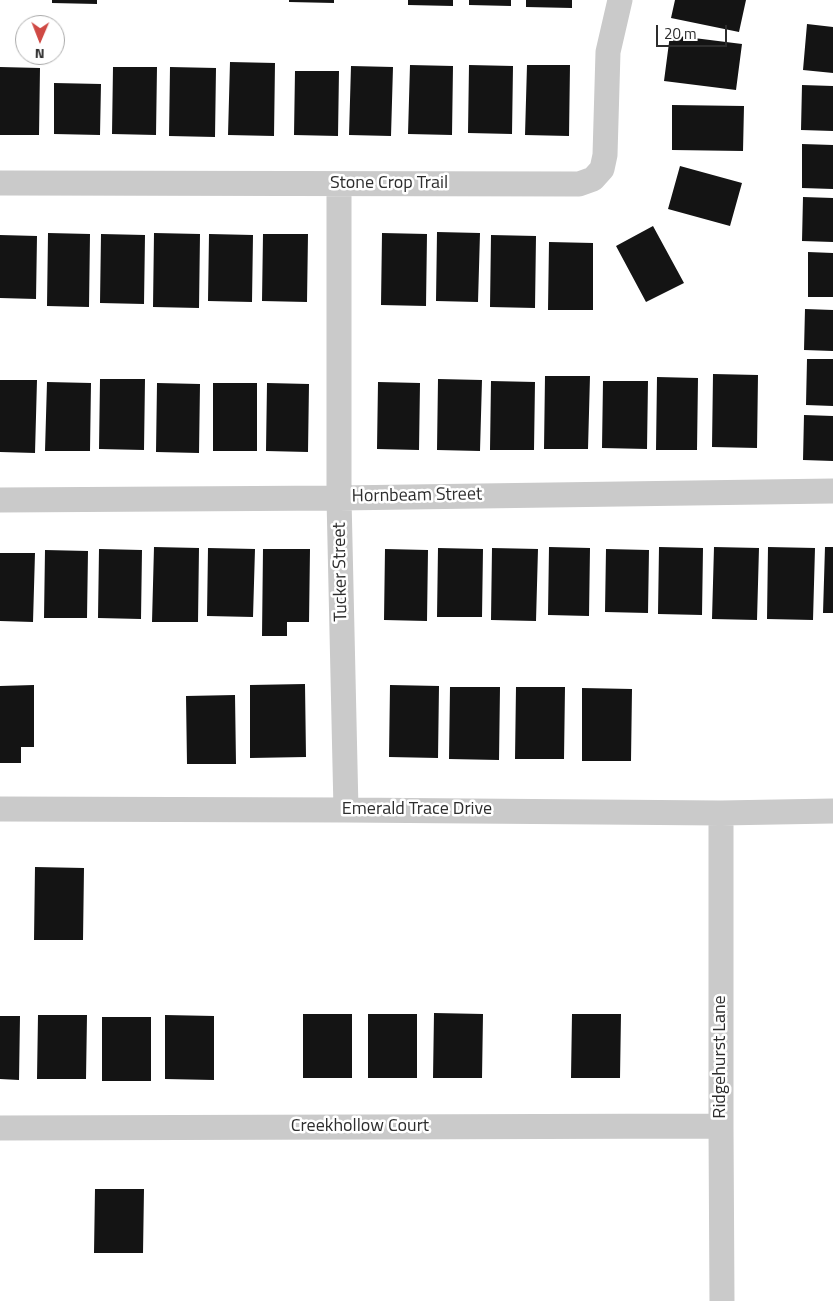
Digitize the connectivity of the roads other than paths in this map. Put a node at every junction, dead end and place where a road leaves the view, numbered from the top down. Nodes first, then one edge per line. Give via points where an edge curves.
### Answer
1 (620, 0) edge
2 (0, 182) edge
3 (338, 184) junction
4 (833, 491) edge
5 (339, 498) junction
6 (0, 500) edge
7 (0, 809) edge
8 (346, 810) junction
9 (833, 811) edge
10 (721, 812) junction
11 (721, 1126) junction
12 (0, 1128) edge
13 (722, 1301) edge

1 - 3 street, Stone Crop Trail via 608,52 605,155 602,169 593,179 579,184
2 - 3 street, Stone Crop Trail
3 - 5 street, Tucker Street
4 - 5 street, Hornbeam Street
5 - 6 street, Hornbeam Street
5 - 8 street, Tucker Street
7 - 8 street, Emerald Trace Drive
8 - 10 street, Emerald Trace Drive
9 - 10 street, Emerald Trace Drive
10 - 11 street, Ridgehurst Lane
11 - 12 street, Creekhollow Court
11 - 13 street, Ridgehurst Lane

